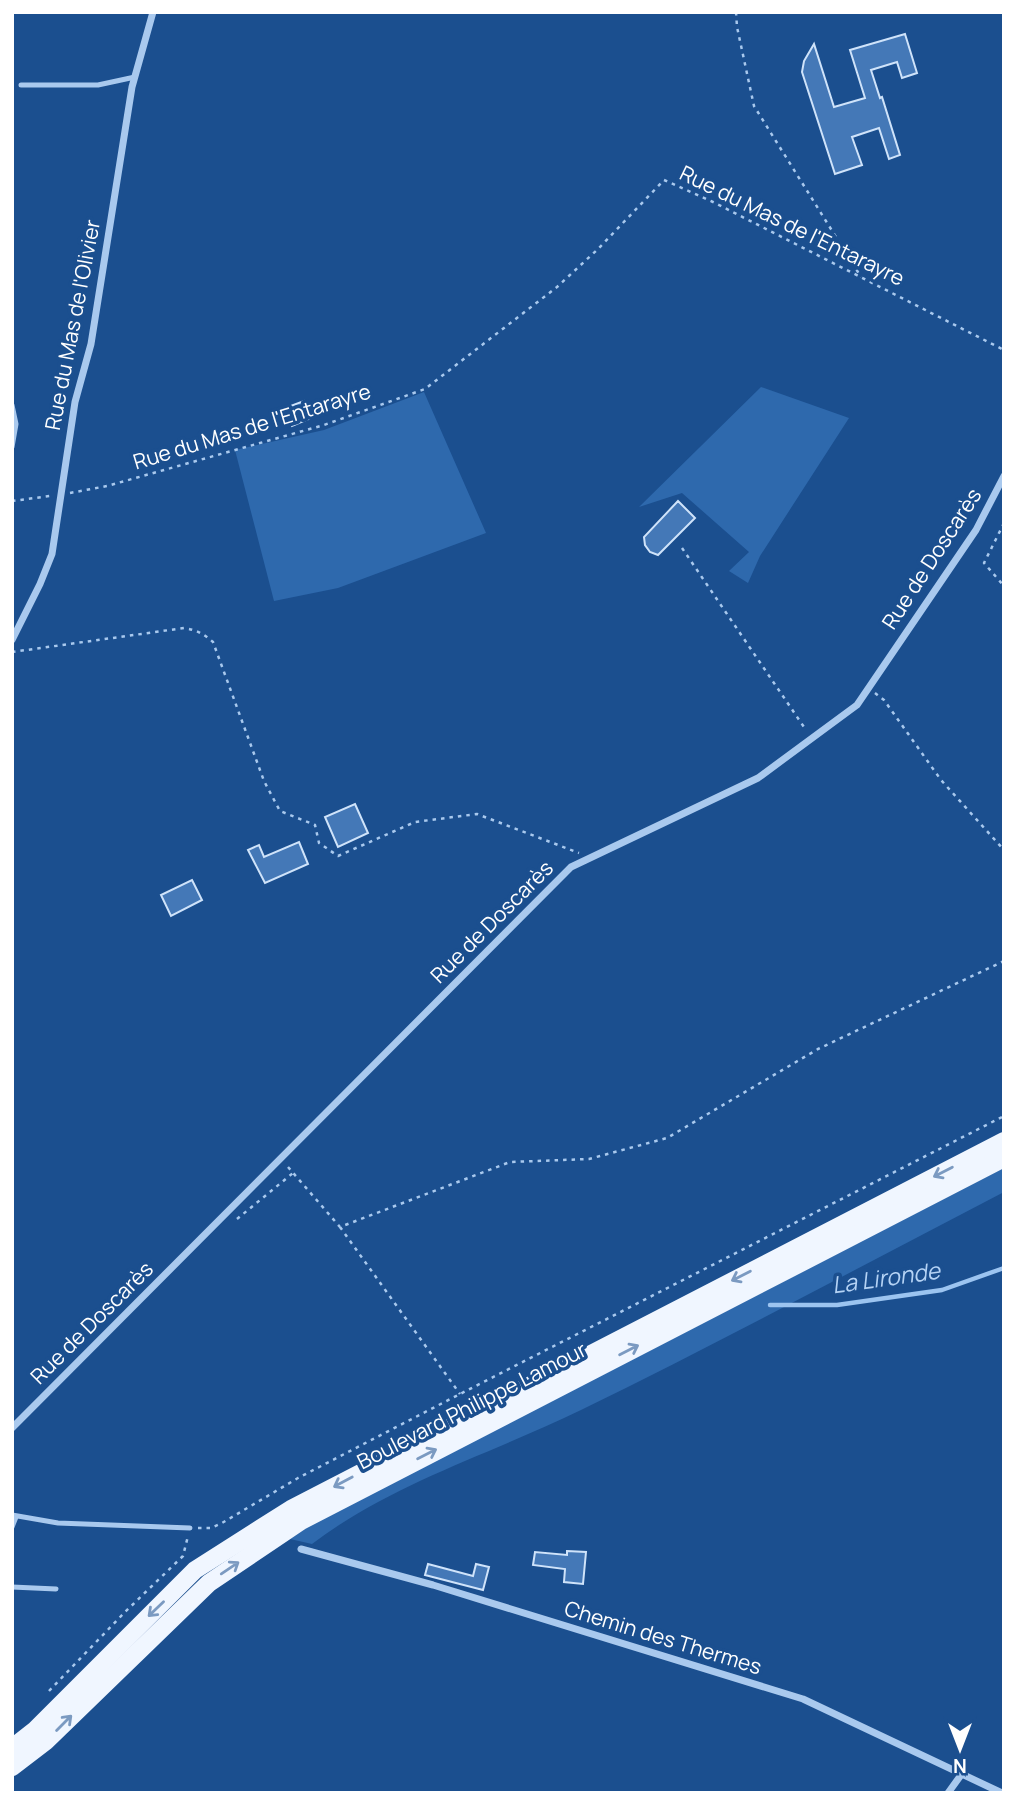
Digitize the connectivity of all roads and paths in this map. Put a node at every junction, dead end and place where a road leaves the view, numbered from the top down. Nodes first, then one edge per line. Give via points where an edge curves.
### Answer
1 (153, 12) edge
2 (736, 12) edge
3 (135, 78) junction
4 (21, 85) dead end
5 (862, 278) junction
6 (1004, 350) edge
7 (12, 405) edge
8 (12, 447) edge
9 (1004, 475) edge
10 (61, 494) junction
11 (12, 500) edge
12 (1004, 523) edge
13 (682, 548) dead end
14 (1004, 586) edge
15 (12, 640) edge
16 (12, 652) edge
17 (868, 688) junction
18 (807, 732) dead end
19 (1004, 850) edge
20 (592, 858) junction
21 (1004, 961) edge
22 (1004, 1116) edge
23 (1004, 1141) edge
24 (1004, 1158) edge
25 (283, 1162) dead end
26 (293, 1172) junction
27 (215, 1225) junction
28 (340, 1227) junction
29 (460, 1394) junction
30 (12, 1428) edge
31 (14, 1516) edge
32 (12, 1527) edge
33 (190, 1528) junction
34 (301, 1549) dead end
35 (12, 1587) edge
36 (57, 1589) dead end
37 (50, 1691) dead end
38 (12, 1748) edge
39 (12, 1767) edge
40 (961, 1775) junction
41 (948, 1793) edge
42 (1002, 1793) edge

1 - 3 street, Rue du Mas de l'Olivier
2 - 5 path via 754,106
3 - 4 lane via 98,85
3 - 10 street, Rue du Mas de l'Olivier
5 - 6 path, Rue du Mas de l'Entarayre
5 - 10 path, Rue du Mas de l'Entarayre via 664,180 557,287 425,389 324,425 107,486
7 - 8 lane via 16,424
9 - 17 street, Rue de Doscarès via 976,530
10 - 11 path
10 - 15 street, Rue du Mas de l'Olivier via 52,554
12 - 14 path via 984,563
13 - 18 path
16 - 20 path via 184,628 205,635 213,642 264,781 280,811 315,825 319,843 338,856 415,822 477,814
17 - 19 path via 884,701 941,780
17 - 20 street, Rue de Doscarès via 857,705 758,778
20 - 27 street, Rue de Doscarès via 571,867
21 - 28 path via 818,1049 667,1138 589,1159 510,1162
22 - 29 path
23 -> 38 main road, Boulevard Philippe Lamour via 291,1509 195,1570
39 -> 24 main road, Boulevard Philippe Lamour via 46,1741 209,1583 301,1521
25 - 26 path
26 - 27 path via 223,1230
26 - 28 path
27 - 30 street, Rue de Doscarès
28 - 29 path
29 - 33 path via 222,1523
31 - 32 lane
31 - 33 lane via 58,1523
33 - 37 path via 183,1556
34 - 40 street, Chemin des Thermes via 803,1699
35 - 36 lane
40 - 41 street
40 - 42 street, Chemin des Thermes

